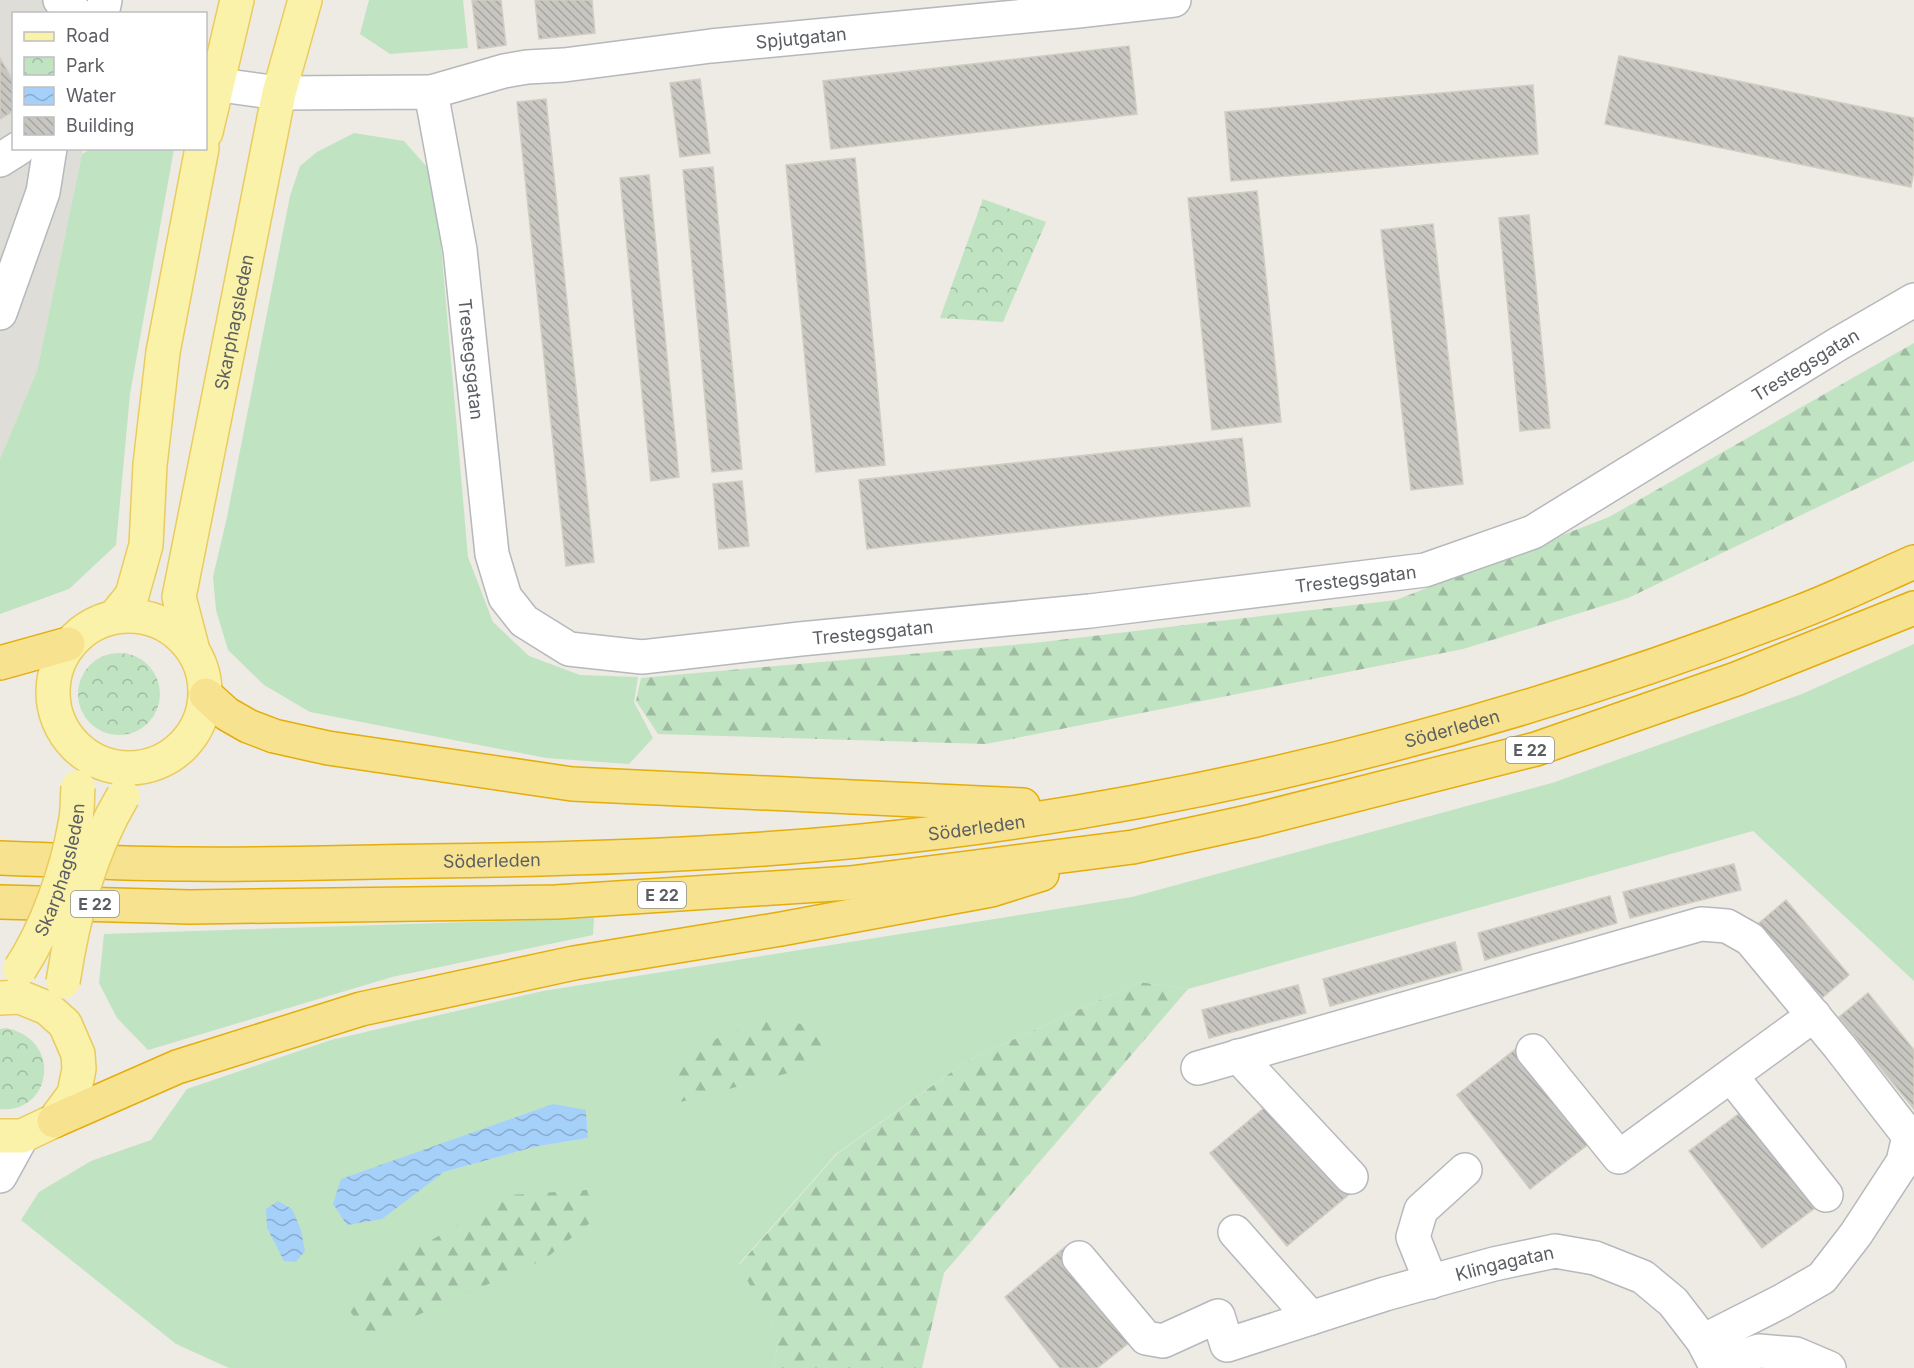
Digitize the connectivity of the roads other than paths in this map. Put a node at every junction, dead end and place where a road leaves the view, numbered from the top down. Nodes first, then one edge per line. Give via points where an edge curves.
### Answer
1 (60, 0) edge
2 (237, 0) edge
3 (305, 0) edge
4 (1174, 0) edge
5 (1077, 6) edge
6 (75, 12) edge
7 (211, 84) edge
8 (431, 92) junction
9 (279, 93) junction
10 (207, 122) edge
11 (17, 150) edge
12 (50, 150) edge
13 (202, 150) edge
14 (0, 160) edge
15 (1914, 300) edge
16 (0, 313) edge
17 (1914, 562) edge
18 (1914, 608) edge
19 (116, 615) junction
20 (68, 644) junction
21 (192, 647) junction
22 (0, 663) edge
23 (206, 695) junction
24 (67, 738) junction
25 (159, 763) junction
26 (1097, 808) junction
27 (1132, 847) junction
28 (0, 858) edge
29 (0, 902) edge
30 (10, 978) edge
31 (0, 998) edge
32 (1814, 1015) junction
33 (65, 1024) junction
34 (1533, 1051) dead end
35 (1238, 1056) junction
36 (1198, 1068) dead end
37 (1731, 1076) junction
38 (54, 1121) junction
39 (11, 1136) edge
40 (1465, 1170) dead end
41 (0, 1176) edge
42 (1351, 1177) dead end
43 (1826, 1196) dead end
44 (1235, 1232) dead end
45 (1079, 1258) dead end
46 (1431, 1282) junction
47 (1311, 1318) junction
48 (1712, 1358) edge
49 (1829, 1368) edge

1 - 6 street
2 - 7 main road
3 - 9 main road, Skarphagsleden
4 - 5 street, Spjutgatan
5 - 8 street, Spjutgatan via 504,70
7 - 9 street
7 - 10 main road
8 - 9 street
8 - 15 street, Trestegsgatan via 460,250 492,554 505,597 524,621 568,649 642,657 1090,611 1425,570 1533,532
9 - 21 main road, Skarphagsleden via 179,597
11 - 14 street
12 - 16 street via 43,192
13 - 19 main road via 163,351 150,465 146,546 132,595
17 - 26 highway, Söderleden / E 22 via 1799,613 1594,686 1354,756
18 - 27 highway, E 22 via 1736,679 1536,749 1252,821
19 - 20 main road
19 - 21 main road via 147,616 172,627
20 - 22 highway
20 - 24 main road via 52,683 57,719
21 - 23 main road via 202,667
23 - 25 main road via 201,719 187,743
23 - 26 highway via 227,714 274,736 328,748 572,784
24 - 25 main road via 90,758 106,765 133,768
24 - 30 main road, Skarphagsleden, bridge via 78,787 75,823 44,925 33,948
25 - 33 main road, Skarphagsleden, bridge via 123,796 98,846 70,934 63,982
26 - 28 highway, Söderleden / E 22 via 943,831 754,850 534,860 186,864
27 - 29 highway, E 22 via 850,883 556,902 190,907
27 - 38 highway via 991,890 574,963 361,1009 177,1067
31 - 33 main road via 20,998 47,1008
32 - 35 street via 1749,939 1727,926 1701,924
32 - 37 street
32 - 48 street via 1909,1136 1903,1162 1822,1278 1782,1301
33 - 38 main road via 78,1053 79,1069 74,1094
34 - 37 street via 1619,1157
35 - 36 street
35 - 42 street
37 - 43 street
38 - 39 main road
39 - 41 street
40 - 46 street via 1421,1210 1413,1237
44 - 47 street
45 - 47 street, Klingagatan via 1146,1338 1163,1341 1218,1316 1227,1345
46 - 47 street, Klingagatan
46 - 48 street, Klingagatan via 1555,1251 1595,1258 1643,1277 1672,1302
48 - 49 street via 1759,1351 1796,1354

